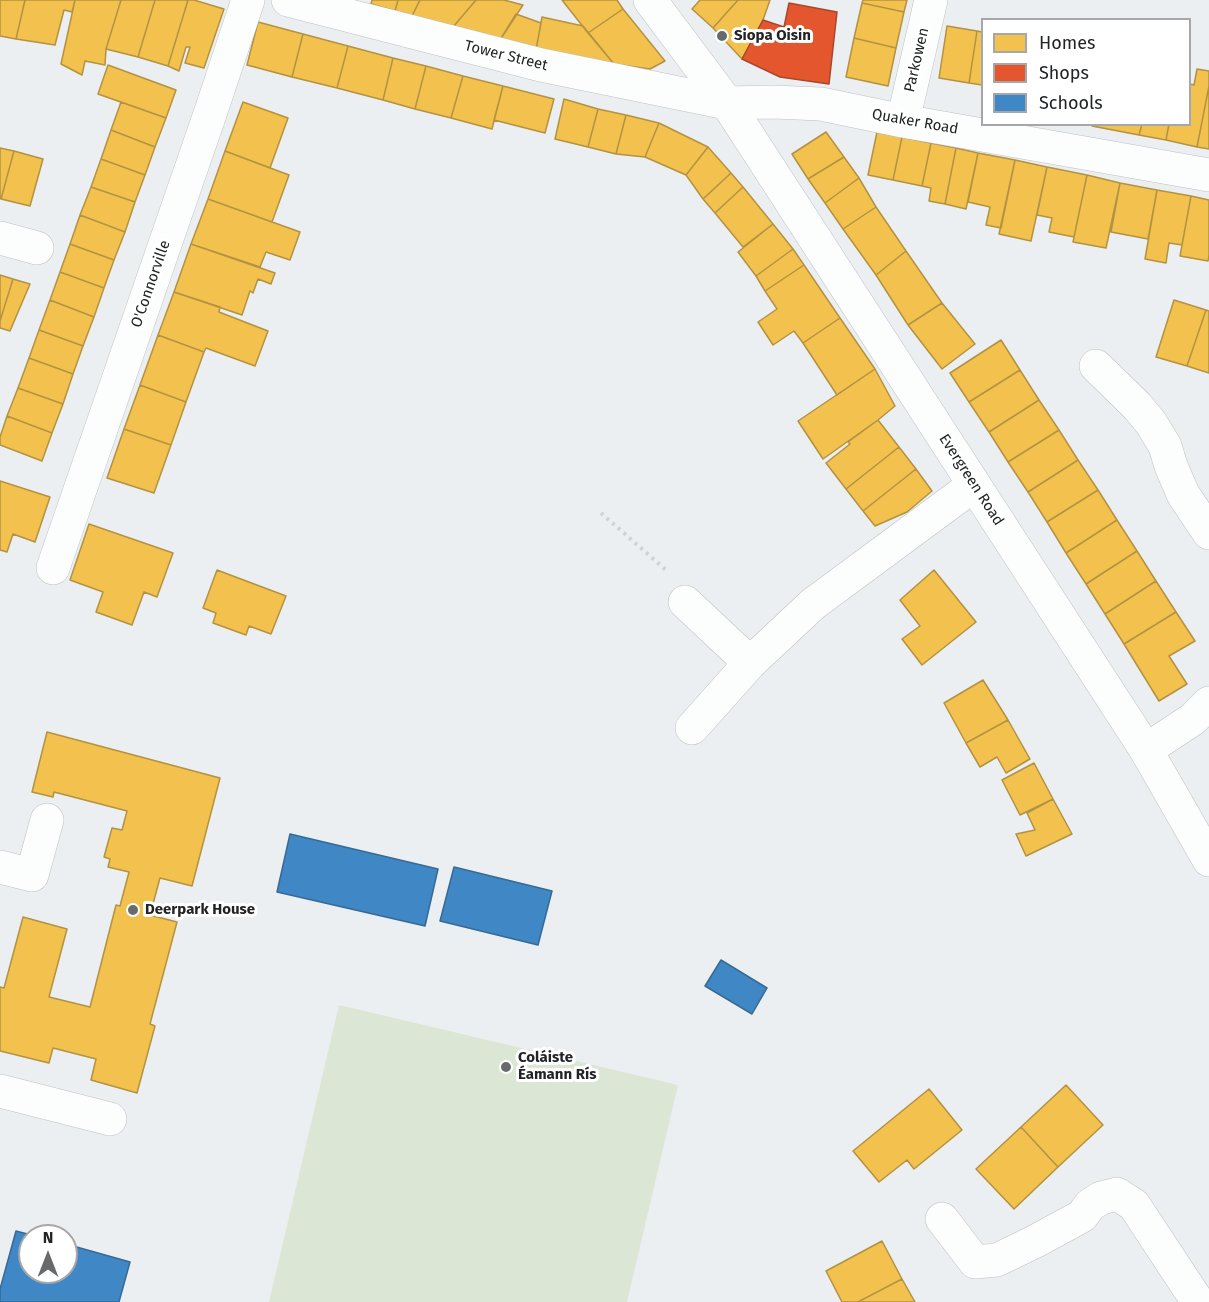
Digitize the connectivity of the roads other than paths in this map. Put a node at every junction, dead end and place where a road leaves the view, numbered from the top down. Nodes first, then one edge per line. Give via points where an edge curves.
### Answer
1 (248, 0) edge
2 (288, 0) edge
3 (650, 0) edge
4 (931, 0) edge
5 (727, 103) junction
6 (903, 121) junction
7 (1209, 175) edge
8 (0, 238) edge
9 (37, 248) dead end
10 (1096, 366) dead end
11 (974, 485) junction
12 (1209, 533) edge
13 (53, 568) dead end
14 (685, 602) road end
15 (750, 663) junction
16 (1209, 703) edge
17 (692, 728) dead end
18 (1146, 750) junction
19 (47, 820) dead end
20 (1209, 860) edge
21 (0, 867) edge
22 (0, 1091) edge
23 (110, 1119) dead end
24 (942, 1219) dead end
25 (1198, 1302) edge

1 - 13 street, O'Connorville
2 - 5 street, Tower Street via 541,65
3 - 5 street, Evergreen Road
4 - 6 street, Parkowen
5 - 6 street, Quaker Road via 821,104
5 - 11 street, Evergreen Road
6 - 7 street, Quaker Road
8 - 9 street
10 - 12 street via 1151,423 1165,446 1183,494
11 - 15 street via 813,604
11 - 18 street, Evergreen Road
14 - 15 street
15 - 17 street
16 - 18 street via 1193,719
18 - 20 street, Evergreen Road
19 - 21 street via 32,875
22 - 23 street
24 - 25 street via 975,1262 997,1260 1082,1216 1101,1198 1117,1194 1134,1205

